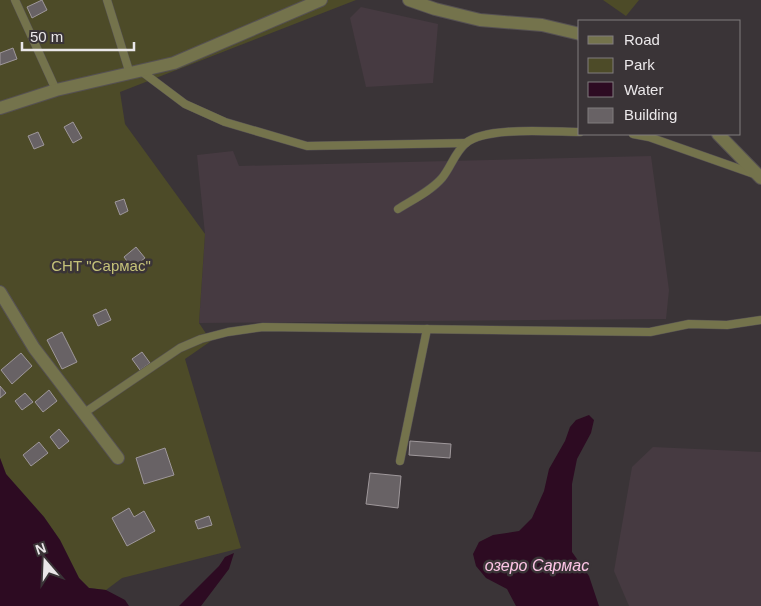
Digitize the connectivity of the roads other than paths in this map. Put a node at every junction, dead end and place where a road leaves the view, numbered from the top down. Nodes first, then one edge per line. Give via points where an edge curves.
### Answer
1 (16, 0) edge
2 (107, 0) edge
3 (321, 0) edge
4 (409, 0) edge
5 (304, 3) edge
6 (578, 34) edge
7 (135, 73) junction
8 (56, 90) junction
9 (0, 108) edge
10 (578, 132) edge
11 (642, 135) edge
12 (719, 135) edge
13 (466, 143) junction
14 (760, 176) edge
15 (398, 209) dead end
16 (0, 292) edge
17 (761, 320) edge
18 (427, 329) junction
19 (84, 413) junction
20 (118, 458) dead end
21 (400, 461) dead end

1 - 8 lane
2 - 7 lane
3 - 5 street
4 - 6 street via 480,20 542,25
5 - 7 street via 174,63
7 - 8 street
7 - 13 lane via 184,104 225,122 307,146
8 - 9 street
10 - 13 lane via 492,132
11 - 14 lane
12 - 14 street
13 - 15 lane via 442,178
16 - 19 street via 34,348
17 - 18 lane via 727,325 689,324 650,332
18 - 19 lane via 264,327 228,332 180,348
18 - 21 lane
19 - 20 street

